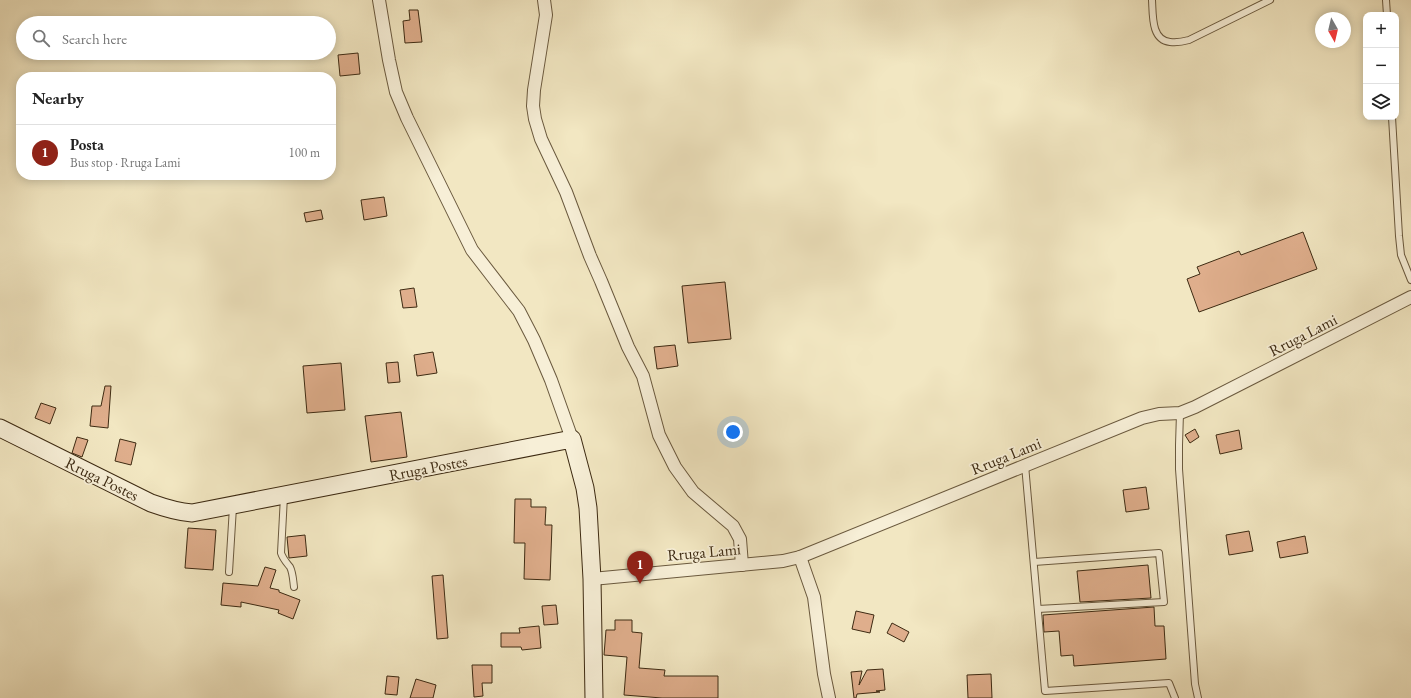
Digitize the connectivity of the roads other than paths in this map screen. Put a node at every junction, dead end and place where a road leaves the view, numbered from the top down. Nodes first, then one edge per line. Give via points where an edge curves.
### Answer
1 (379, 0) edge
2 (544, 0) edge
3 (1152, 0) edge
4 (1270, 0) edge
5 (1386, 0) edge
6 (1387, 12) edge
7 (1392, 120) edge
8 (1411, 280) edge
9 (1411, 297) edge
10 (1176, 413) junction
11 (0, 428) edge
12 (572, 440) junction
13 (1025, 466) junction
14 (284, 496) junction
15 (233, 505) junction
16 (800, 557) junction
17 (1034, 562) junction
18 (742, 565) junction
19 (229, 572) dead end
20 (592, 579) junction
21 (294, 587) dead end
22 (1038, 609) junction
23 (594, 698) edge
24 (829, 698) edge
25 (1175, 698) edge
26 (1198, 698) edge

1 - 12 street via 396,92 472,250 520,311 551,380
2 - 18 street via 546,15 533,106 534,119 541,139 566,192 628,347 643,376 659,435 675,467 693,492 733,526 740,539
3 - 4 lane via 1158,36 1164,41 1180,43
5 - 6 lane
7 - 8 lane via 1399,236
9 - 10 street, Rruga Lami via 1214,399
10 - 13 street, Rruga Lami via 1142,418
10 - 26 lane
11 - 15 street, Rruga Postes via 167,509 192,512
12 - 14 street, Rruga Postes
12 - 20 street via 585,488
13 - 16 street, Rruga Lami
13 - 17 lane
14 - 15 street, Rruga Postes
14 - 21 lane via 281,553 293,574
15 - 19 lane
16 - 18 street, Rruga Lami
16 - 24 street via 814,597
17 - 22 lane
17 - 22 lane via 1159,553 1164,602
18 - 20 street, Rruga Lami
20 - 23 street
22 - 25 lane via 1045,691 1169,683

